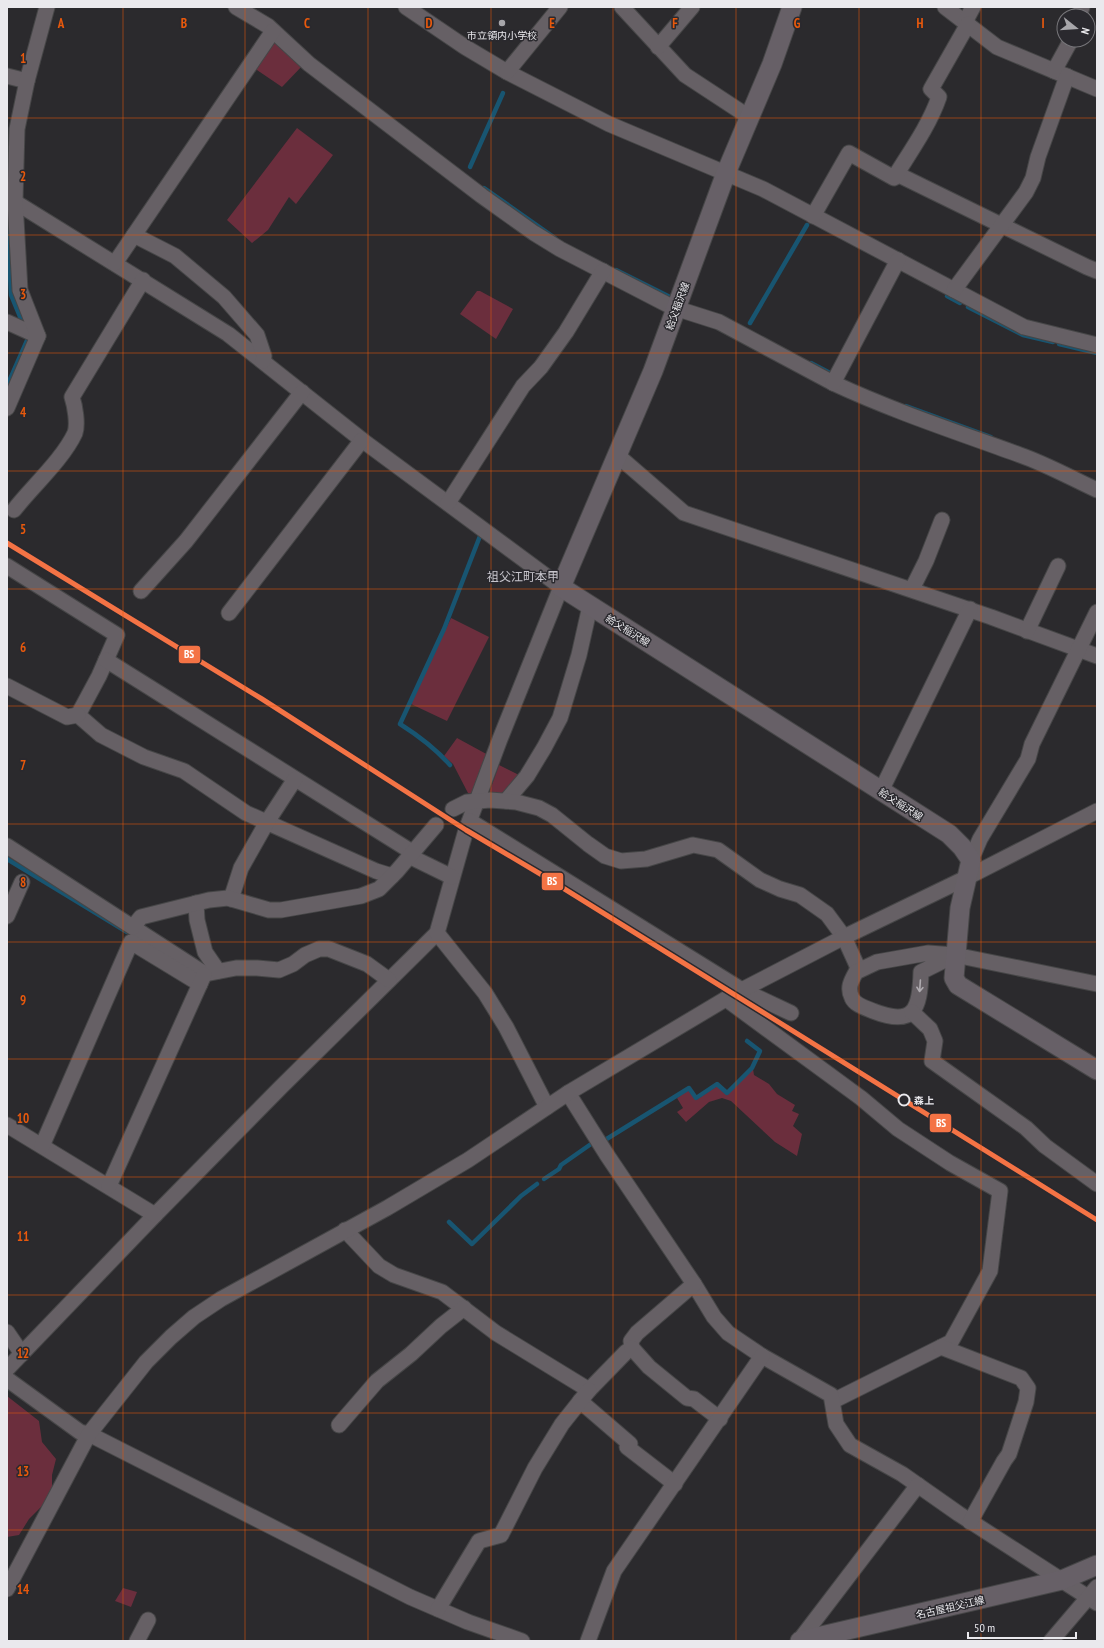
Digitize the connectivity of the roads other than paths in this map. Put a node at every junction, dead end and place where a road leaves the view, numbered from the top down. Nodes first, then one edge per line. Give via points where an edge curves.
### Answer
1 (46, 7) edge
2 (236, 7) edge
3 (406, 7) edge
4 (560, 7) edge
5 (622, 7) edge
6 (692, 7) edge
7 (792, 7) edge
8 (945, 7) edge
9 (973, 7) edge
10 (966, 23) junction
11 (274, 31) junction
12 (658, 47) junction
13 (1068, 48) edge
14 (507, 72) junction
15 (1060, 73) junction
16 (7, 76) edge
17 (27, 81) junction
18 (1097, 89) edge
19 (749, 117) junction
20 (726, 173) junction
21 (897, 174) junction
22 (11, 199) edge
23 (813, 216) junction
24 (1002, 225) junction
25 (134, 235) junction
26 (898, 260) junction
27 (115, 263) junction
28 (1097, 270) edge
29 (603, 271) junction
30 (143, 280) junction
31 (954, 290) junction
32 (676, 308) junction
33 (7, 322) edge
34 (38, 336) junction
35 (1097, 345) edge
36 (263, 361) junction
37 (832, 383) junction
38 (302, 392) junction
39 (7, 408) edge
40 (362, 440) junction
41 (617, 455) junction
42 (1097, 490) edge
43 (448, 503) junction
44 (14, 510) dead end
45 (942, 520) dead end
46 (7, 566) edge
47 (1058, 566) dead end
48 (561, 587) junction
49 (912, 589) junction
50 (141, 591) dead end
51 (590, 606) junction
52 (970, 609) junction
53 (1097, 612) edge
54 (229, 613) dead end
55 (1027, 631) junction
56 (1078, 650) junction
57 (1097, 656) edge
58 (106, 660) junction
59 (7, 686) edge
60 (78, 715) junction
61 (295, 779) junction
62 (881, 791) junction
63 (477, 801) junction
64 (506, 801) junction
65 (454, 809) dead end
66 (1097, 811) edge
67 (470, 821) junction
68 (267, 822) junction
69 (436, 825) dead end
70 (7, 846) edge
71 (411, 854) junction
72 (968, 869) junction
73 (392, 876) junction
74 (452, 877) junction
75 (22, 882) dead end
76 (231, 899) junction
77 (196, 903) junction
78 (7, 916) edge
79 (133, 928) junction
80 (437, 932) junction
81 (844, 937) junction
82 (955, 955) junction
83 (859, 970) junction
84 (208, 977) junction
85 (389, 980) junction
86 (1097, 984) edge
87 (742, 990) junction
88 (726, 999) junction
89 (912, 1012) junction
90 (791, 1013) dead end
91 (1097, 1070) edge
92 (568, 1093) junction
93 (546, 1107) junction
94 (7, 1125) edge
95 (42, 1146) junction
96 (1097, 1184) edge
97 (108, 1186) junction
98 (155, 1215) junction
99 (345, 1230) junction
100 (694, 1284) junction
101 (464, 1308) junction
102 (7, 1332) edge
103 (941, 1347) junction
104 (632, 1348) junction
105 (22, 1354) junction
106 (762, 1356) junction
107 (7, 1370) edge
108 (7, 1379) edge
109 (584, 1396) junction
110 (833, 1401) junction
111 (720, 1419) junction
112 (339, 1425) dead end
113 (89, 1434) junction
114 (675, 1484) junction
115 (918, 1485) junction
116 (970, 1522) junction
117 (1097, 1565) edge
118 (1062, 1580) junction
119 (7, 1589) edge
120 (1094, 1596) edge
121 (438, 1609) junction
122 (148, 1620) dead end
123 (137, 1641) edge
124 (522, 1641) edge
125 (588, 1641) edge
126 (800, 1641) edge
127 (1051, 1641) edge

1 - 17 street
2 - 11 street
3 - 14 street
4 - 14 street
5 - 12 street
6 - 12 street
7 - 19 main road, 給父稲沢線 via 772,64
8 - 10 street
9 - 10 street
10 - 15 street via 997,47
10 - 21 street via 931,89 939,97 937,104
11 - 25 street
11 - 29 street via 309,64 482,196 534,233
12 - 19 street via 685,75
13 - 15 street
14 - 20 street via 609,124
15 - 18 street
15 - 24 street via 1033,178
16 - 17 street
17 - 22 street via 17,129
19 - 20 main road, 給父稲沢線
20 - 23 street via 763,189
20 - 32 main road, 給父稲沢線
21 - 23 street via 894,178 849,153
21 - 24 street
22 - 27 street
22 - 34 street via 20,290
23 - 26 street
24 - 28 street
24 - 31 street
25 - 27 street
25 - 36 street via 175,256 224,297 258,335
26 - 31 street
26 - 37 street
27 - 30 street
29 - 32 street
29 - 43 street via 566,332 541,367 523,386
30 - 36 street via 228,334
30 - 44 street via 72,397 75,408 75,432 58,458
31 - 35 street via 1024,327
32 - 37 street via 719,322
32 - 41 main road, 給父稲沢線 via 653,371
33 - 34 street
34 - 39 street
36 - 38 street
37 - 42 street via 957,433 1021,455
38 - 40 street
38 - 50 street via 186,541
40 - 43 street
40 - 54 street
41 - 48 main road, 給父稲沢線
41 - 49 street via 684,513
43 - 48 street
45 - 49 street
46 - 58 street via 117,635
47 - 55 street
48 - 51 main road, 給父稲沢線
48 - 63 street
49 - 52 street
51 - 62 main road, 給父稲沢線
51 - 64 street via 579,655 560,718 527,776
52 - 55 street
52 - 62 street
53 - 56 street
55 - 56 street
56 - 57 street
56 - 72 street via 1032,744 1028,759 980,838
58 - 60 street
58 - 61 street
59 - 60 street via 67,717
60 - 68 street via 101,735 144,757 184,771 246,813
61 - 68 street
61 - 71 street
62 - 72 main road, 給父稲沢線 via 949,834 962,847
63 - 64 street
63 - 65 street via 467,802
63 - 67 street
64 - 81 street via 539,808 605,856 621,861 646,859 693,845 718,850 760,880 800,895 812,903 827,914
66 - 72 street
67 - 74 street
67 - 87 street
68 - 73 street
68 - 76 street via 241,868
69 - 71 street
70 - 79 street
71 - 73 street
71 - 74 street
72 - 81 street
72 - 82 main road via 960,908
73 - 76 street via 379,889 361,896 281,910 269,910
74 - 80 street
75 - 78 street
76 - 77 street
77 - 79 street via 141,917
77 - 84 street
79 - 84 street
80 - 85 street
80 - 93 street via 485,993 506,1027
81 - 83 street
81 - 87 street
82 - 83 street via 916,954 877,962
82 - 86 street
82 -> 89 street via 921,972 919,997
82 - 91 main road via 954,978 958,985
83 - 89 street via 849,988 852,999 861,1006 888,1016 902,1018
84 - 85 street via 236,968 279,970 319,949 329,949 367,964
84 - 95 street via 132,942
84 - 97 street
85 - 98 street
87 - 88 street
87 - 90 street
88 - 92 street
88 - 103 street via 861,1098 898,1129 950,1163 1000,1191 990,1271 951,1342
89 - 96 street via 930,1029 935,1041 932,1061 1026,1128 1045,1146
92 - 93 street
92 - 100 street
93 - 99 street via 468,1160
94 - 95 street
95 - 97 street
97 - 98 street
98 - 105 street
99 - 101 street via 379,1266 394,1275 442,1292
99 - 113 street via 221,1299 194,1317 146,1362
100 - 104 street via 637,1333 631,1341
100 - 106 street via 714,1317 728,1333
101 - 109 street
101 - 112 street via 377,1381
102 - 105 street
103 - 110 street
103 - 116 street via 1021,1378 1028,1388 1009,1454
104 - 109 street
104 - 111 street via 649,1367 687,1398 694,1399
105 - 107 street
106 - 110 street via 831,1395
106 - 111 street
108 - 113 street via 80,1432
109 - 114 street via 630,1444 627,1447
109 - 121 street via 562,1424 535,1468 501,1535 480,1541
110 - 115 street via 836,1424 850,1445
111 - 114 street
113 - 119 street
113 - 121 street
114 - 125 street via 614,1572
115 - 116 street
115 - 126 street
116 - 118 street
117 - 118 main road, 名古屋祖父江線
118 - 120 street
118 - 126 main road, 名古屋祖父江線
120 - 127 street
121 - 124 street
122 - 123 street

